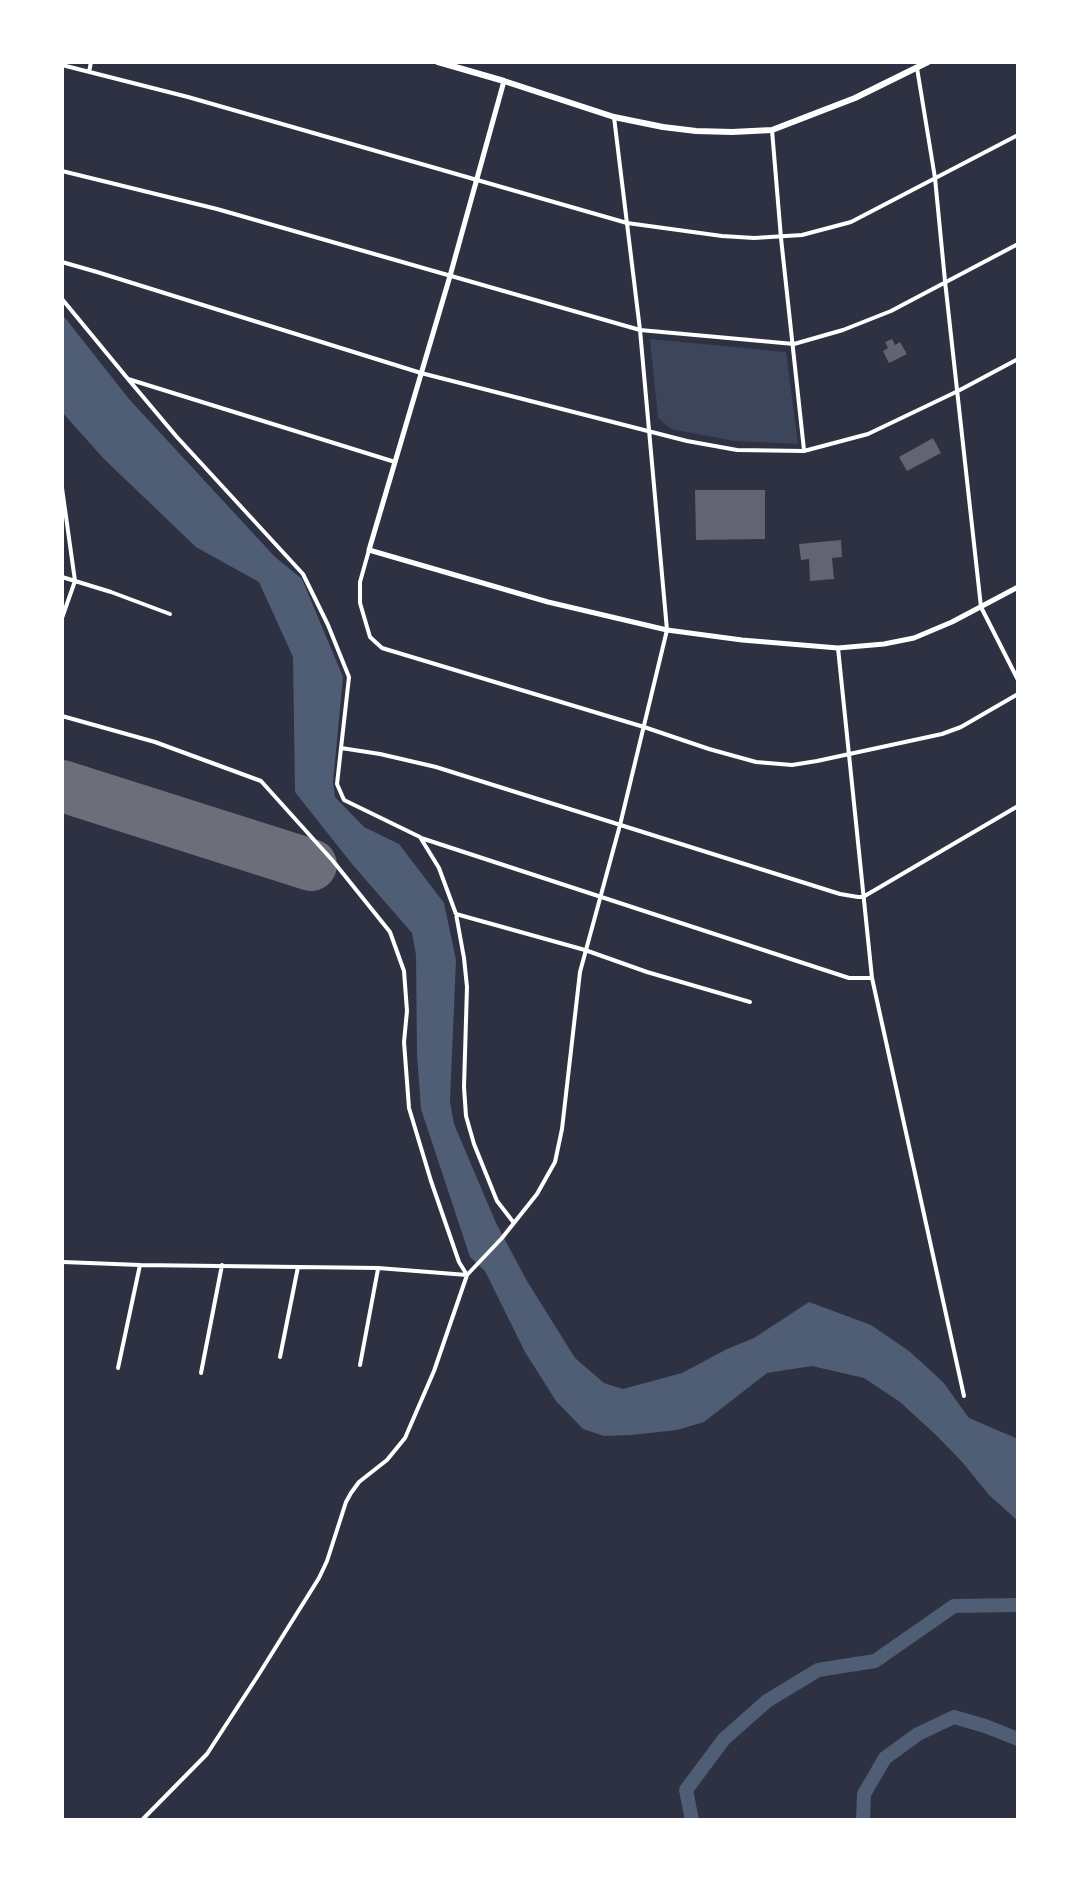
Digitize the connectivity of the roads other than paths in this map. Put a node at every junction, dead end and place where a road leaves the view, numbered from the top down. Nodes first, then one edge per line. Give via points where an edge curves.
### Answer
1 (91, 62) edge
2 (438, 62) edge
3 (928, 62) edge
4 (62, 65) edge
5 (917, 68) junction
6 (89, 72) junction
7 (504, 81) junction
8 (614, 117) junction
9 (772, 130) junction
10 (1018, 135) edge
11 (62, 171) edge
12 (935, 178) junction
13 (476, 180) junction
14 (627, 223) junction
15 (781, 238) junction
16 (1018, 244) edge
17 (62, 262) edge
18 (450, 276) junction
19 (945, 281) junction
20 (62, 299) edge
21 (640, 330) junction
22 (794, 344) junction
23 (1018, 359) edge
24 (421, 373) junction
25 (128, 379) junction
26 (958, 391) junction
27 (649, 430) junction
28 (804, 451) junction
29 (395, 462) junction
30 (62, 488) edge
31 (369, 550) junction
32 (62, 577) edge
33 (75, 581) junction
34 (1018, 587) edge
35 (981, 607) junction
36 (170, 614) dead end
37 (62, 618) edge
38 (667, 630) junction
39 (838, 648) junction
40 (1018, 680) edge
41 (1018, 694) edge
42 (62, 716) edge
43 (644, 727) junction
44 (341, 748) junction
45 (850, 755) junction
46 (1018, 806) edge
47 (620, 825) junction
48 (420, 837) junction
49 (600, 895) junction
50 (863, 897) junction
51 (456, 914) junction
52 (585, 950) junction
53 (872, 978) junction
54 (750, 1002) dead end
55 (514, 1223) junction
56 (63, 1262) edge
57 (140, 1265) junction
58 (222, 1265) junction
59 (298, 1267) junction
60 (378, 1268) junction
61 (467, 1275) junction
62 (280, 1357) dead end
63 (360, 1365) dead end
64 (118, 1368) dead end
65 (201, 1373) dead end
66 (964, 1396) dead end
67 (142, 1820) edge

1 - 6 street
2 - 7 main road
3 - 5 main road
4 - 6 street
5 - 9 main road
5 - 12 street
6 - 13 street
7 - 8 main road
7 - 13 street
8 - 9 main road via 696,131
8 - 14 street
9 - 15 street
10 - 12 street
11 - 18 street
12 - 15 street via 851,222
12 - 19 street
13 - 14 street
13 - 18 street
14 - 15 street
14 - 21 street
15 - 22 street
16 - 19 street
17 - 24 street
18 - 21 street
18 - 24 street
19 - 22 street via 891,311
19 - 26 street
20 - 25 street
21 - 22 street
21 - 27 street
22 - 28 street
23 - 26 street
24 - 27 street
24 - 29 street
25 - 29 street
25 - 44 street via 303,574 349,677
26 - 28 street via 883,428
26 - 35 street
27 - 28 street via 737,450
27 - 38 street
29 - 31 street
30 - 33 street
31 - 38 street
31 - 43 street via 359,592 367,629 382,648
32 - 33 street
33 - 36 street
33 - 37 street
34 - 35 street
35 - 39 street via 914,638
35 - 40 street
38 - 39 street
38 - 43 street
39 - 45 street
41 - 45 street via 942,734
42 - 61 street via 155,742 261,781 390,932 404,971 409,1108
43 - 45 street via 765,763 792,765
43 - 47 street
44 - 47 street via 436,767
44 - 48 street via 337,784 344,800
45 - 50 street
46 - 50 street
47 - 49 street
47 - 50 street
48 - 49 street
48 - 51 street via 439,868
49 - 52 street
49 - 53 street via 849,978
50 - 53 street
51 - 52 street
51 - 55 street via 467,987 466,1116 497,1201
52 - 54 street
52 - 55 street via 555,1162
53 - 66 street
55 - 61 street
56 - 57 street
57 - 58 street
57 - 64 street
58 - 59 street
58 - 65 street
59 - 60 street
59 - 62 street
60 - 61 street
60 - 63 street
61 - 67 street via 405,1438 351,1493 319,1578 218,1740

